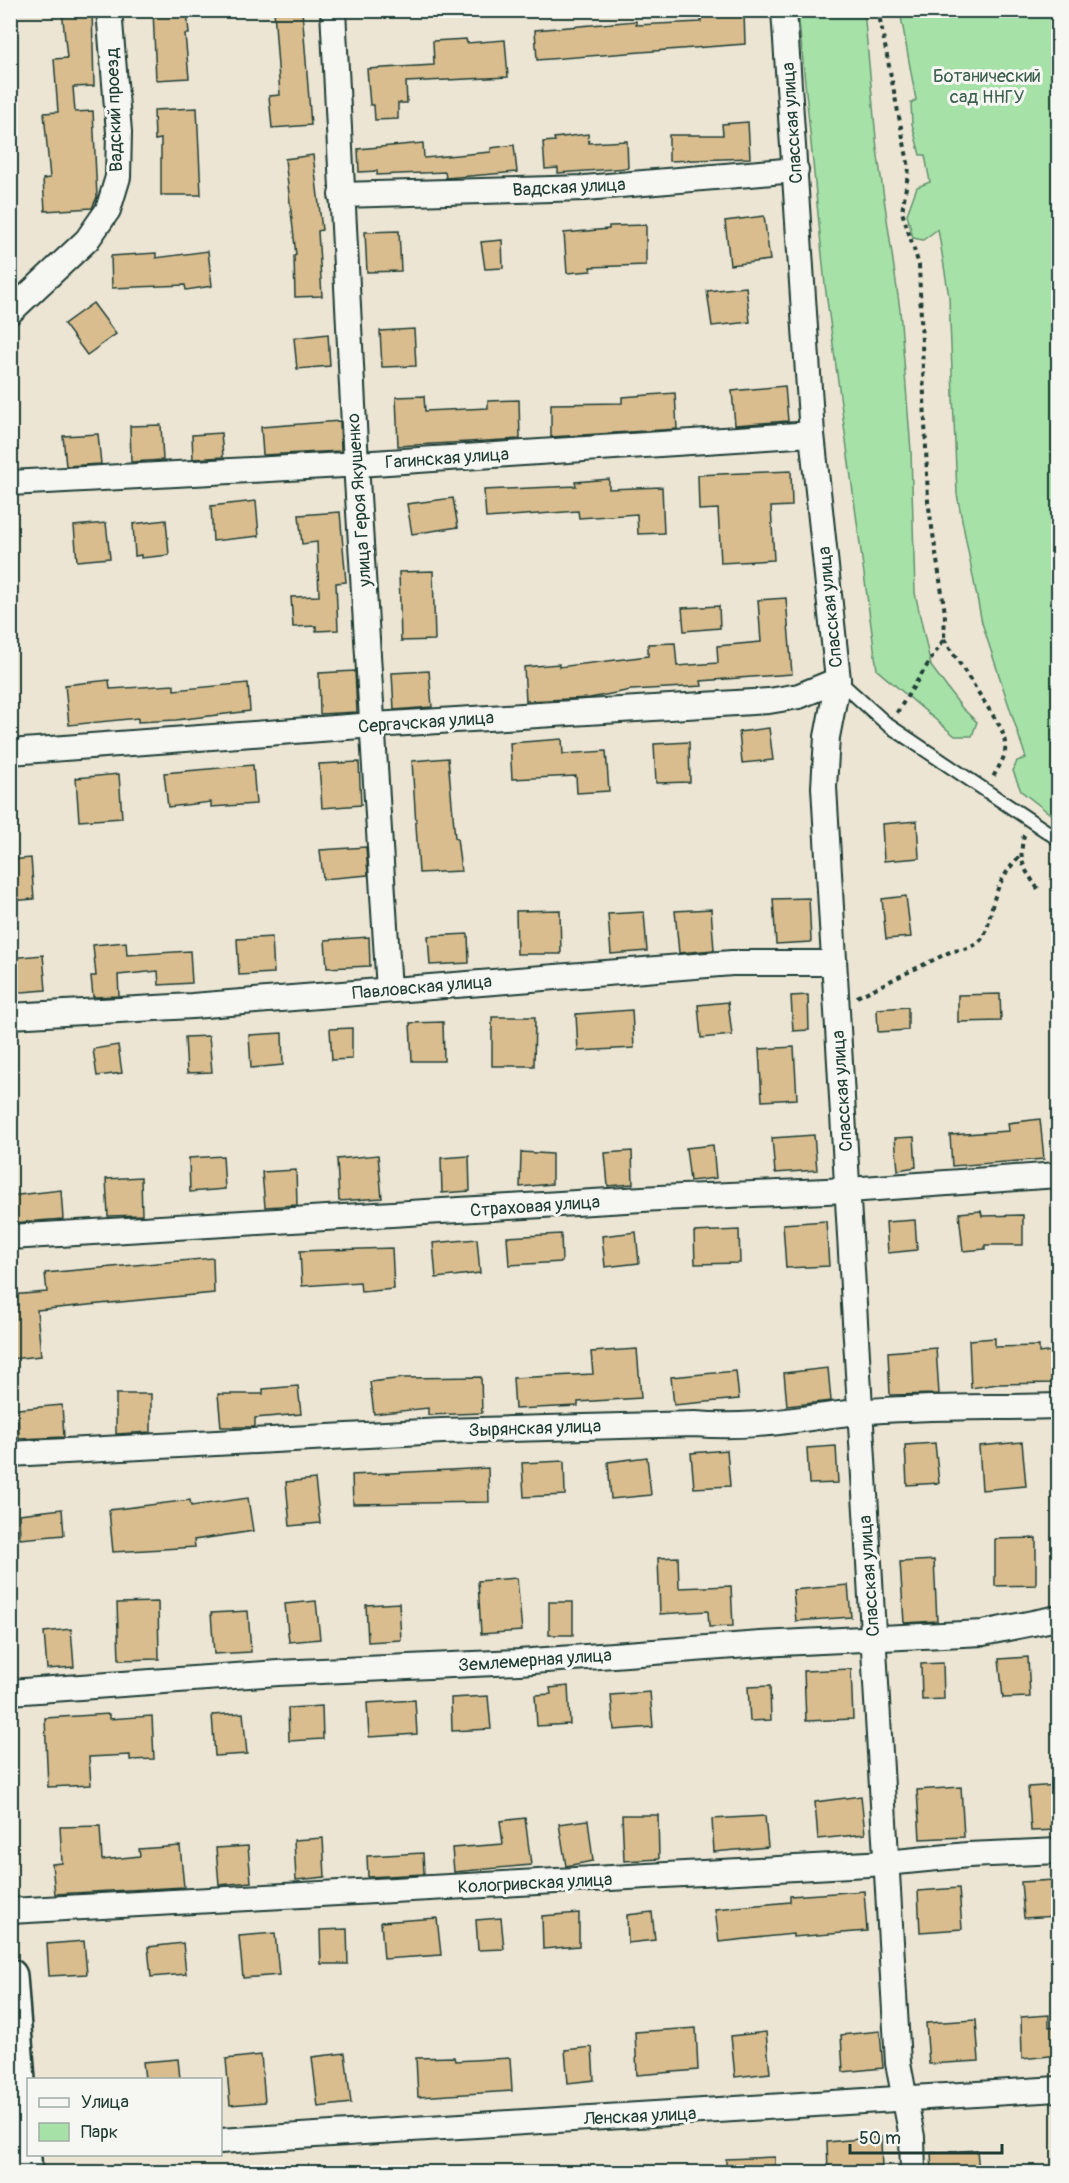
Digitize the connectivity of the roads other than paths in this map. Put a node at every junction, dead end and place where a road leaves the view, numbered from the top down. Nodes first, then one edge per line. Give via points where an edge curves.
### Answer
1 (109, 10) edge
2 (333, 10) edge
3 (784, 10) edge
4 (796, 170) junction
5 (341, 195) junction
6 (10, 312) edge
7 (812, 434) junction
8 (356, 464) junction
9 (10, 483) edge
10 (838, 680) junction
11 (374, 725) junction
12 (10, 752) edge
13 (1059, 839) edge
14 (833, 963) junction
15 (389, 990) junction
16 (10, 1016) edge
17 (1059, 1175) edge
18 (849, 1190) junction
19 (10, 1237) edge
20 (1059, 1406) edge
21 (858, 1412) junction
22 (10, 1454) edge
23 (1059, 1618) edge
24 (874, 1640) junction
25 (10, 1692) edge
26 (1059, 1851) edge
27 (885, 1863) junction
28 (10, 1911) edge
29 (10, 1976) edge
30 (1059, 2089) edge
31 (906, 2100) junction
32 (222, 2141) edge
33 (25, 2159) edge
34 (913, 2172) edge

1 - 6 street, Вадский проезд via 118,177 108,210 87,240
2 - 5 street, улица Героя Якушенко
3 - 4 street, Спасская улица
4 - 5 street, Вадская улица via 585,188
4 - 7 street, Спасская улица
5 - 8 street, улица Героя Якушенко
7 - 8 street, Гагинская улица
7 - 10 street, Спасская улица
8 - 9 street, Гагинская улица
8 - 11 street, улица Героя Якушенко
10 - 11 street, Сергачская улица via 799,696 769,701
10 - 13 lane via 888,725
10 - 14 street, Спасская улица via 827,737 824,787
11 - 12 street, Сергачская улица
11 - 15 street, улица Героя Якушенко
14 - 15 street, Павловская улица via 732,963
14 - 18 street, Спасская улица
15 - 16 street, Павловская улица
17 - 18 street, Страховая улица
18 - 19 street, Страховая улица
18 - 21 street, Спасская улица
20 - 21 street, Зырянская улица
21 - 22 street, Зырянская улица via 734,1427 695,1424 442,1431
21 - 24 street, Спасская улица
23 - 24 street, Землемерная улица via 983,1633
24 - 25 street, Землемерная улица
24 - 27 street, Спасская улица
26 - 27 street, Кологривская улица
27 - 28 street, Кологривская улица
27 - 31 street, Спасская улица via 898,2063
29 - 33 main road
30 - 31 street, Ленская улица
31 - 32 street, Ленская улица
31 - 34 street, Спасская улица

